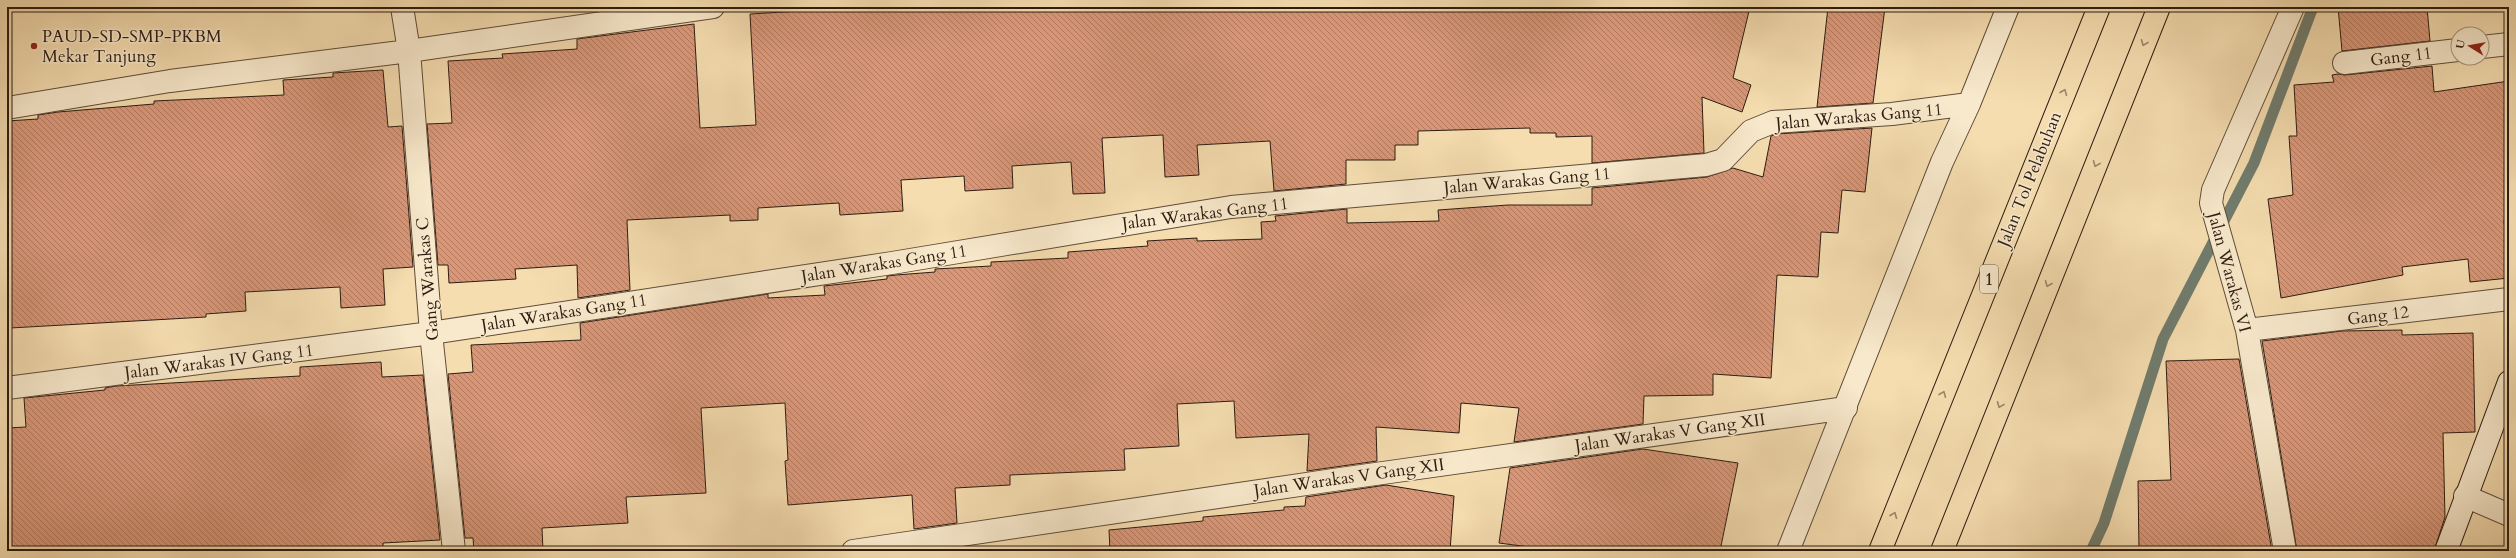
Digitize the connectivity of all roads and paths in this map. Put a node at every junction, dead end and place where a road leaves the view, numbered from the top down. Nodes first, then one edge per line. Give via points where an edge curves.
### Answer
1 (402, 7) edge
2 (713, 7) edge
3 (2008, 7) edge
4 (2099, 7) edge
5 (2159, 7) edge
6 (2293, 7) edge
7 (2509, 44) edge
8 (2490, 46) edge
9 (409, 51) junction
10 (2450, 51) edge
11 (2344, 63) dead end
12 (1969, 104) junction
13 (7, 108) edge
14 (2509, 299) edge
15 (2247, 330) junction
16 (431, 333) junction
17 (2509, 382) edge
18 (7, 388) edge
19 (1846, 408) junction
20 (2465, 496) junction
21 (1958, 511) junction
22 (2509, 515) edge
23 (454, 551) edge
24 (853, 551) edge
25 (1788, 551) edge
26 (1880, 551) edge
27 (1942, 551) edge
28 (1946, 551) edge
29 (2285, 551) edge
30 (2446, 551) edge

1 - 9 street, Gang Warakas C
2 - 9 street
3 - 12 street
26 -> 4 highway, Jalan Tol Pelabuhan / 1
5 -> 21 highway
6 - 15 street, Jalan Warakas VI via 2213,190 2212,213
7 - 8 street
9 - 13 street via 170,81
9 - 16 street, Gang Warakas C
10 - 11 street, Gang 11
12 - 16 street, Jalan Warakas Gang 11 via 1930,111 1773,122 1751,131 1723,160 1706,165 1231,207 892,263
12 - 19 street via 1942,162
14 - 15 street, Gang 12
15 - 29 street, Jalan Warakas VI
16 - 18 street, Jalan Warakas IV Gang 11
16 - 23 street, Gang Warakas C
17 - 20 street
19 - 24 street, Jalan Warakas V Gang XII
19 - 25 street
20 - 22 street
20 - 30 street
21 - 27 highway
21 - 28 highway

